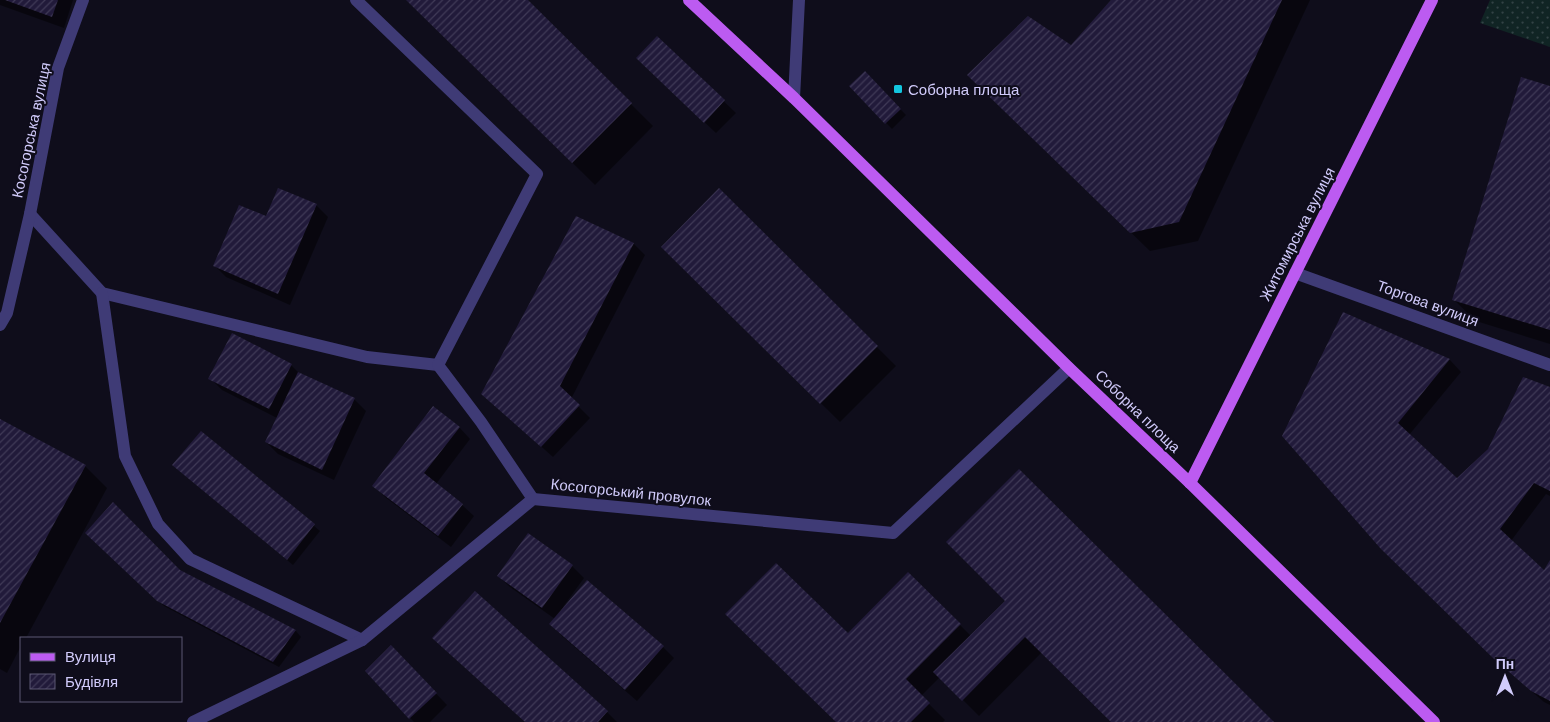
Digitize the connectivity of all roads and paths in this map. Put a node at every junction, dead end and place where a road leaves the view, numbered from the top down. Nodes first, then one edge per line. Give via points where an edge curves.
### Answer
1 (84, 0) edge
2 (356, 0) edge
3 (689, 0) edge
4 (799, 0) edge
5 (1432, 0) edge
6 (794, 98) junction
7 (30, 214) junction
8 (1295, 273) junction
9 (102, 293) junction
10 (3, 310) edge
11 (0, 325) edge
12 (1550, 365) edge
13 (438, 366) junction
14 (1069, 368) junction
15 (1190, 483) junction
16 (533, 499) junction
17 (362, 640) junction
18 (193, 722) edge
19 (1434, 722) edge

1 - 7 street, Косогорська вулиця via 58,68
2 - 13 street via 537,174
3 - 6 main road, Соборна площа
4 - 6 street
5 - 8 main road, Житомирська вулиця
6 - 14 main road, Соборна площа
7 - 9 street
7 - 10 street, Косогорська вулиця
8 - 12 street, Торгова вулиця
8 - 15 main road, Житомирська вулиця
9 - 13 street via 367,357
9 - 17 street via 125,456 158,524 190,559
10 - 11 street, Косогорська вулиця
13 - 16 street
14 - 15 main road, Соборна площа
14 - 16 street, Косогорський провулок via 893,533
15 - 19 main road, Соборна площа
16 - 17 street, Косогорський провулок
17 - 18 street, Косогорський провулок

